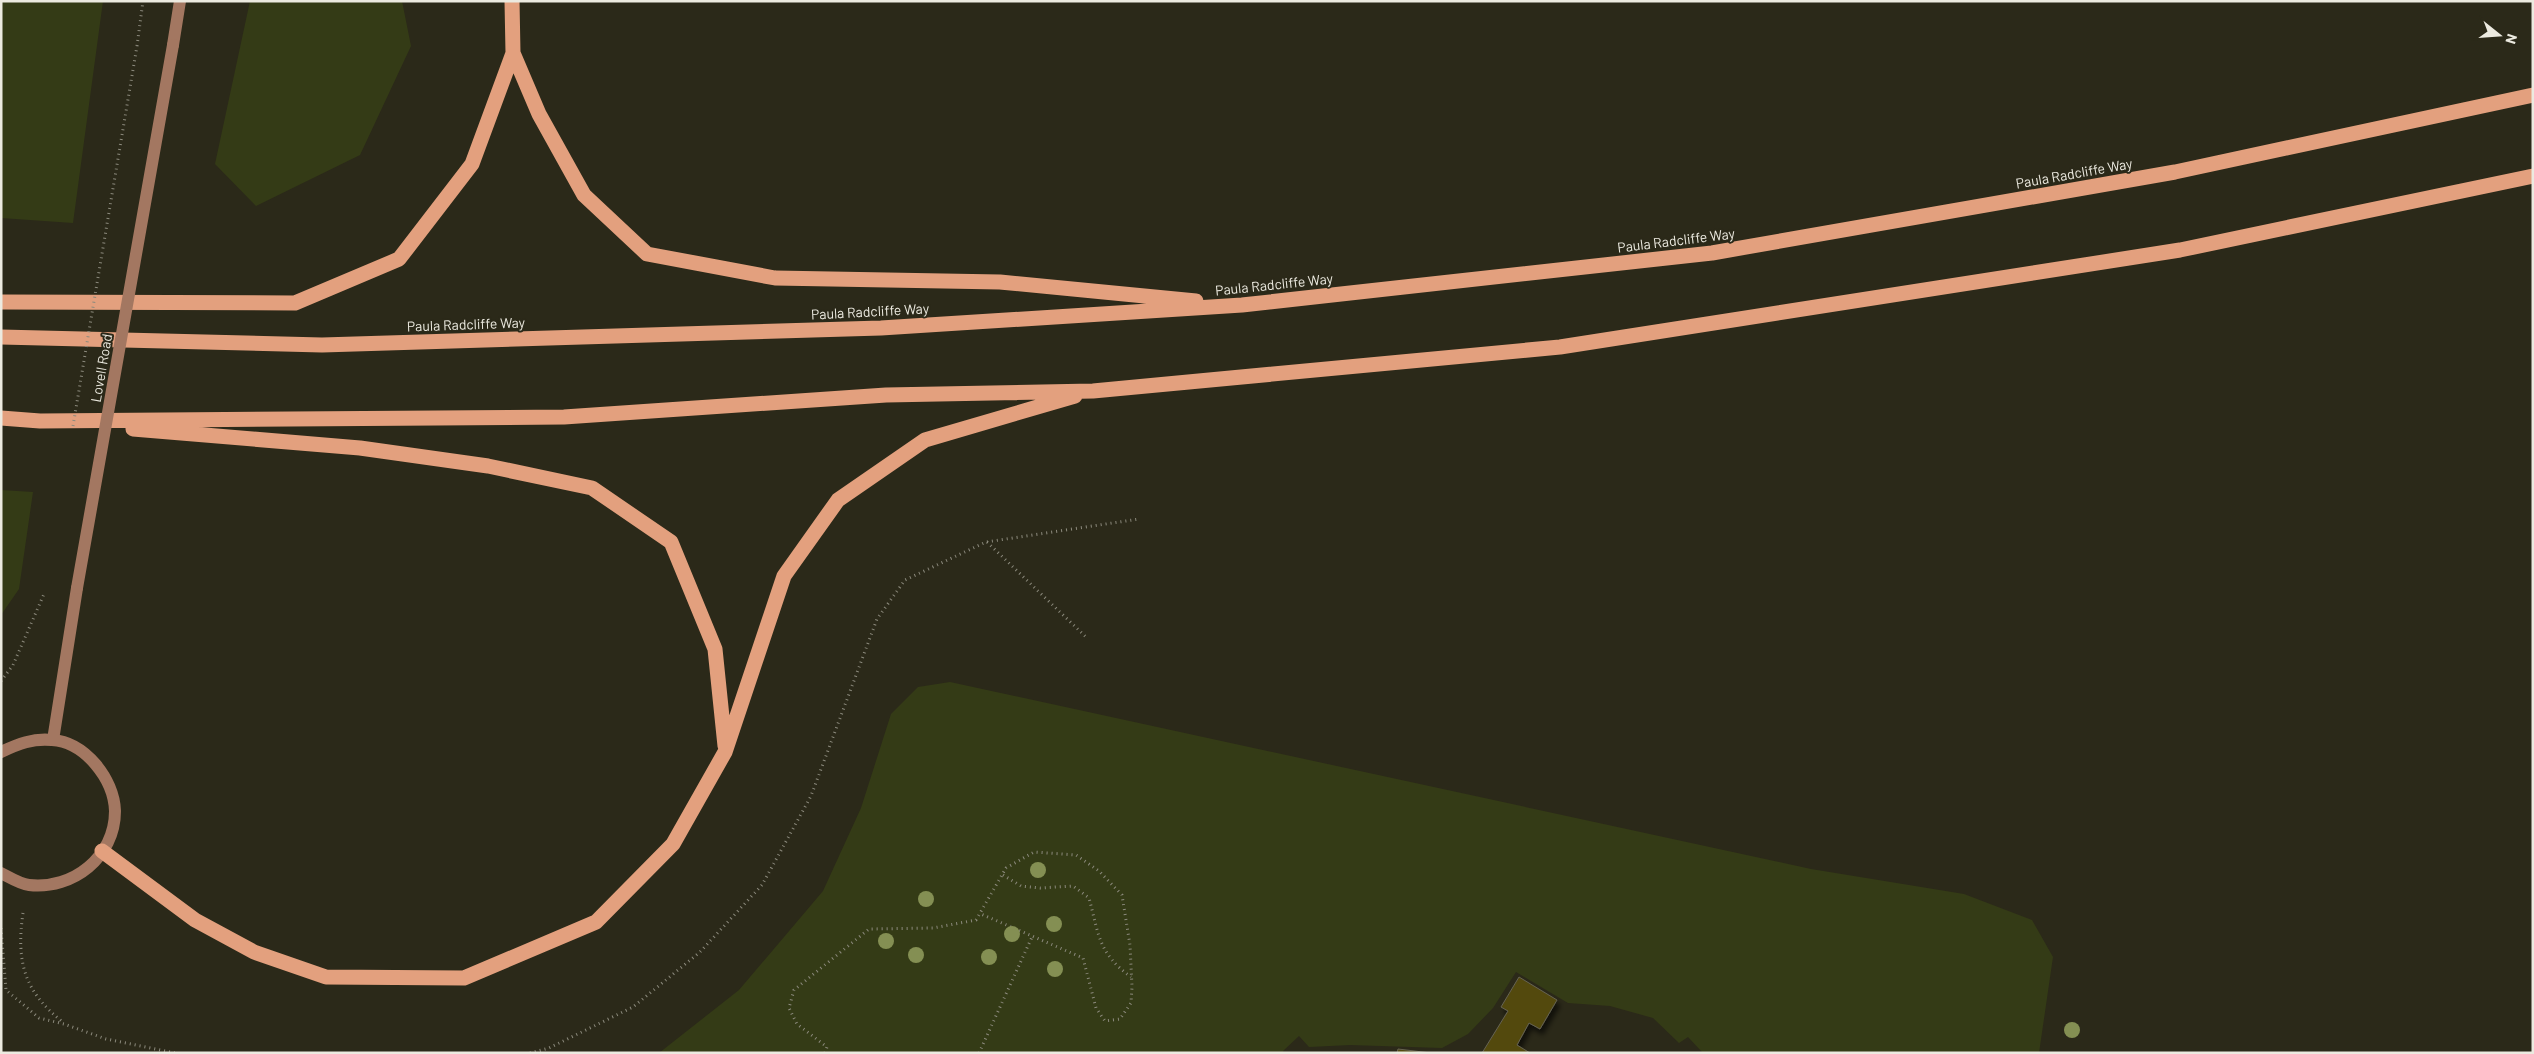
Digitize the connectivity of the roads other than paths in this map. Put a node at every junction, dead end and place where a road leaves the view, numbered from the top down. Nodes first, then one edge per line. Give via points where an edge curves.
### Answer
1 (180, 1) edge
2 (512, 1) edge
3 (513, 52) junction
4 (2533, 95) edge
5 (2533, 176) edge
6 (1, 302) edge
7 (1242, 305) junction
8 (1, 337) edge
9 (1093, 391) junction
10 (1, 418) edge
11 (40, 421) junction
12 (53, 740) junction
13 (1, 752) edge
14 (725, 752) junction
15 (102, 851) junction
16 (1, 873) edge

1 - 12 street, Lovell Road, bridge
2 - 3 highway
3 - 6 highway via 472,164 399,259 295,302
3 - 7 highway via 539,114 584,195 647,254 775,278 1000,282
4 - 7 highway, Paula Radcliffe Way via 2175,172 1712,253
5 - 9 highway via 2180,250 1560,347
7 - 8 highway, Paula Radcliffe Way via 881,328 342,344
9 - 11 highway via 886,395 564,417
9 - 14 highway via 926,440 838,500 784,576
10 - 11 highway
11 - 14 highway via 360,448 488,466 592,488 671,542 715,649
12 - 13 street via 23,741
12 - 15 street via 78,748 97,765 110,787 115,810 112,836
14 - 15 highway via 673,844 596,922 464,978 326,977 254,952 195,920
15 - 16 street via 94,864 73,879 58,884 27,885

